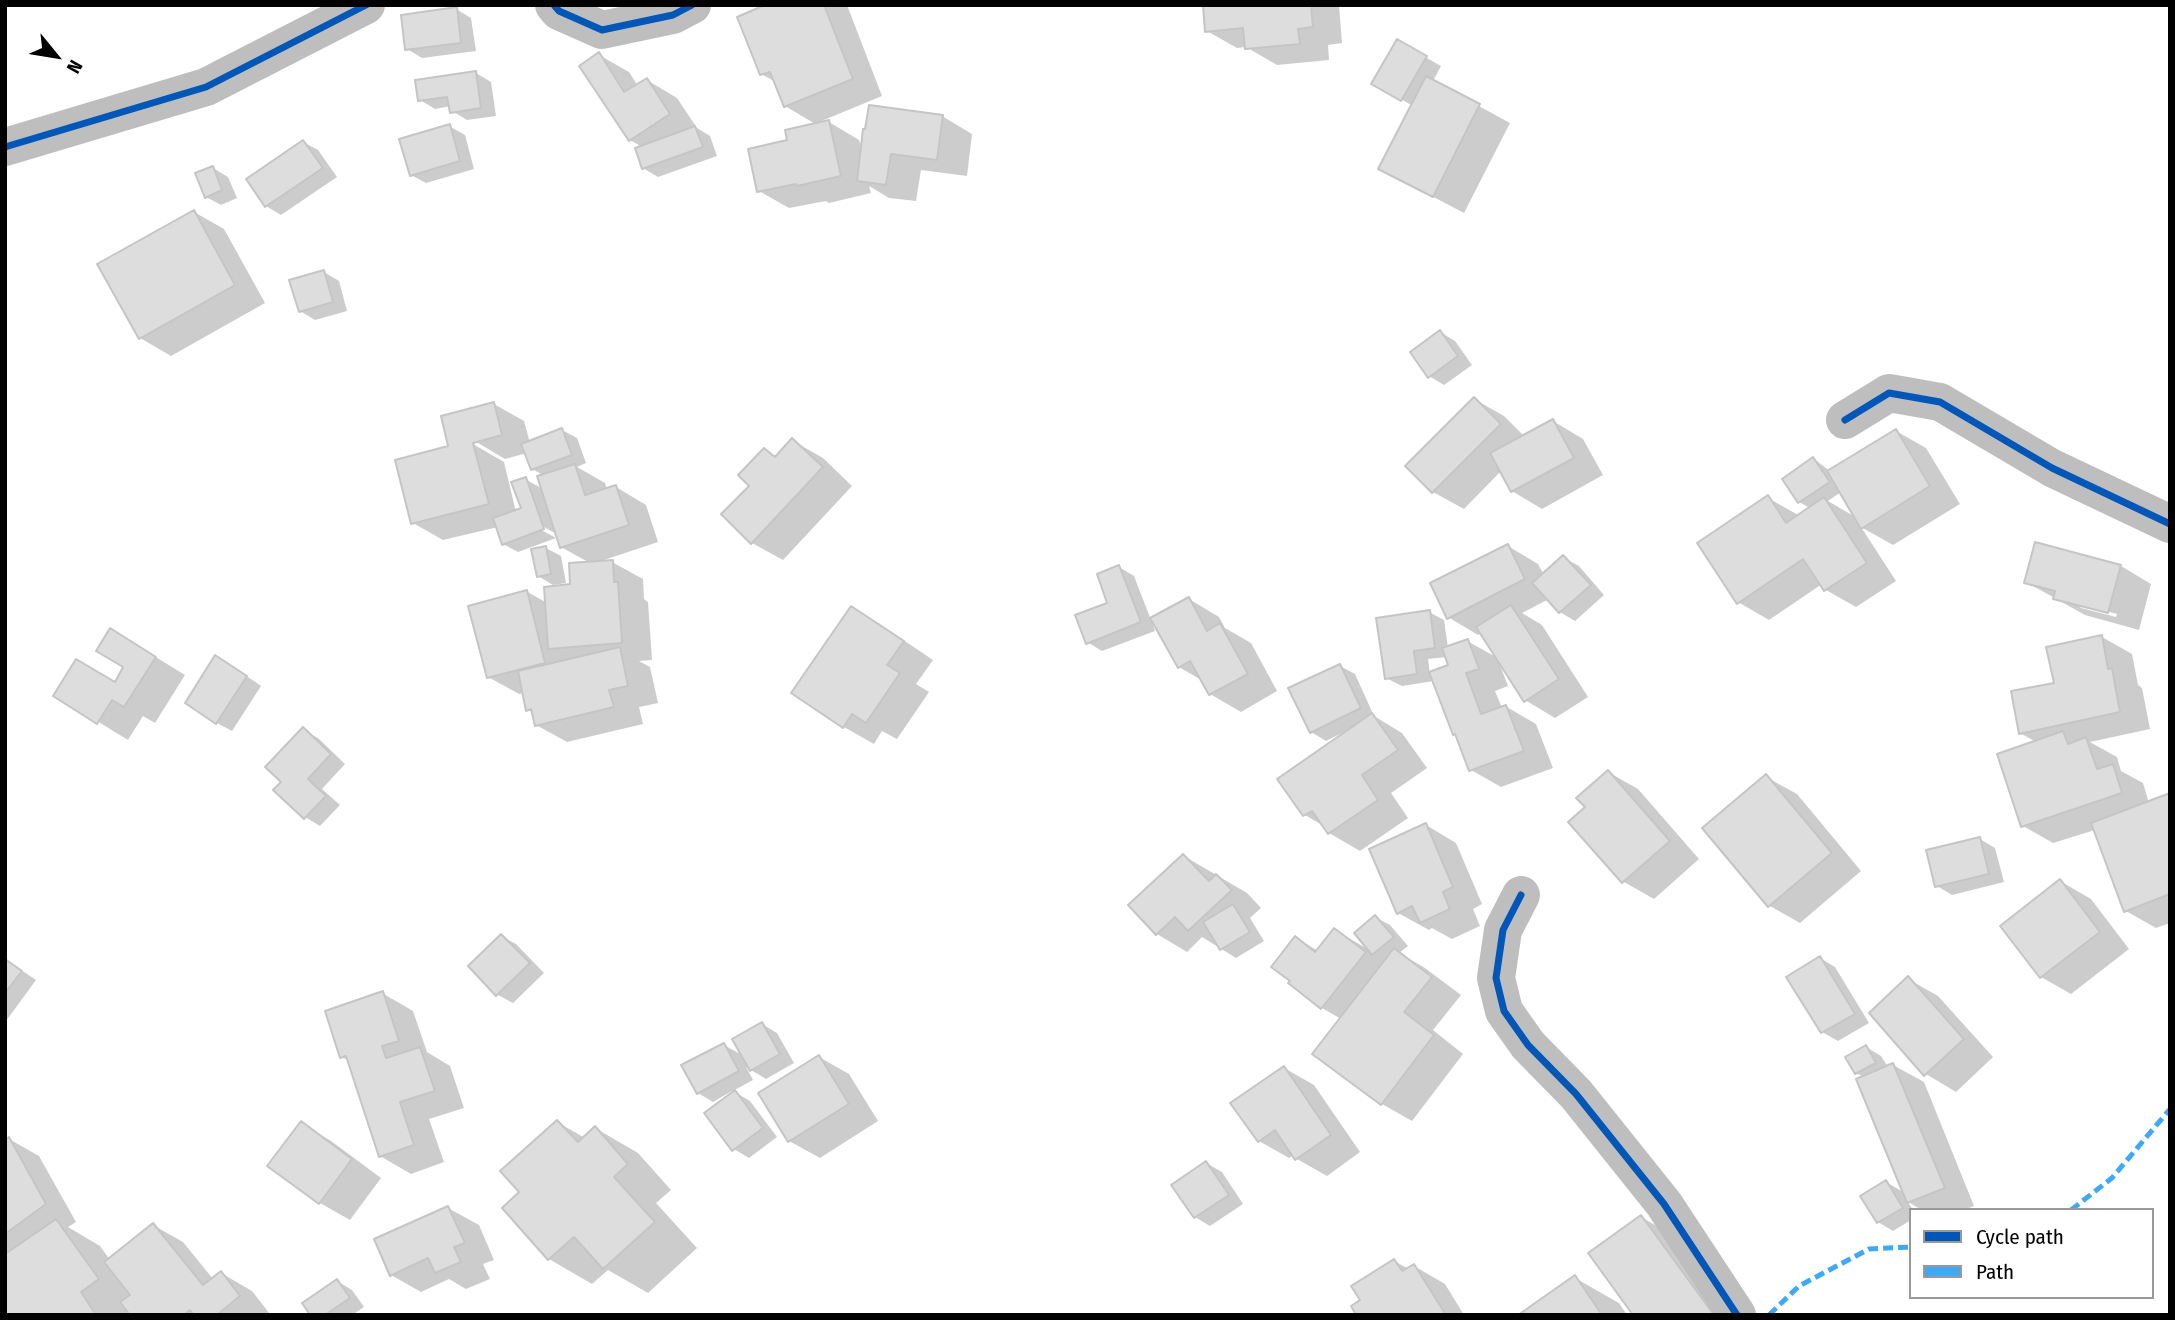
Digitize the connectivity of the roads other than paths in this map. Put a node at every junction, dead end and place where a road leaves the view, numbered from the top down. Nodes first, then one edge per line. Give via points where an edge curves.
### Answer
1 (366, 5) edge
2 (554, 5) edge
3 (692, 5) edge
4 (5, 147) edge
5 (1845, 420) dead end
6 (2170, 524) edge
7 (1521, 895) dead end
8 (1737, 1315) edge

1 - 4 street via 206,88
2 - 3 street via 602,30 673,15
5 - 6 street via 1889,393 1940,402 2052,468
7 - 8 street via 1503,930 1497,966 1504,1011 1664,1204

